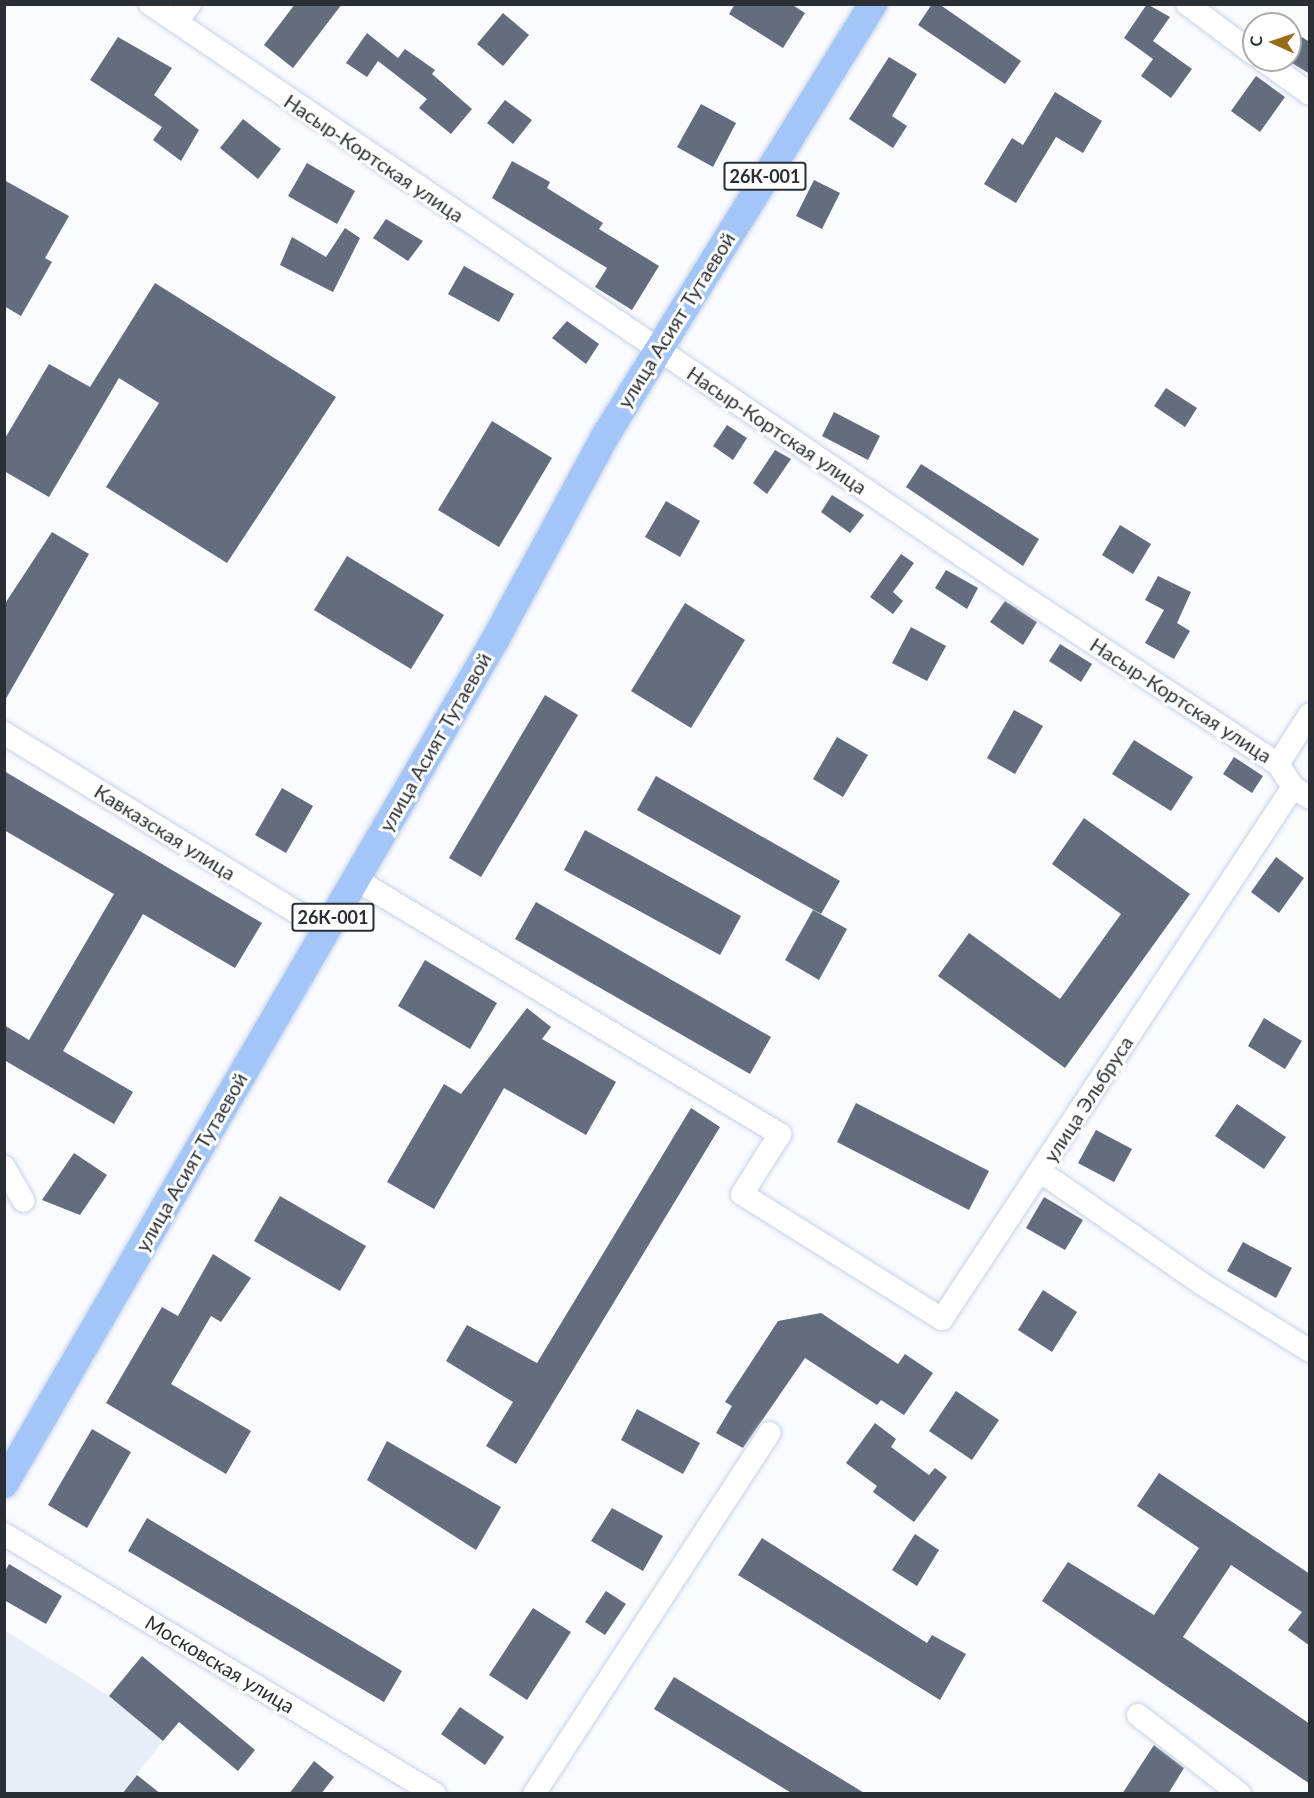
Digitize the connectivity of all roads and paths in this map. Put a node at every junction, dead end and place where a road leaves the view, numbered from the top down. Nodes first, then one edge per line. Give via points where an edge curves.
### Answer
1 (150, 4) edge
2 (190, 4) edge
3 (873, 4) edge
4 (1186, 4) edge
5 (176, 22) junction
6 (1242, 45) edge
7 (1280, 72) edge
8 (1310, 94) edge
9 (657, 348) junction
10 (1310, 714) edge
11 (4, 733) edge
12 (1278, 764) junction
13 (1301, 793) edge
14 (355, 879) junction
15 (325, 930) junction
16 (4, 1167) edge
17 (1041, 1172) junction
18 (24, 1201) dead end
19 (1310, 1351) edge
20 (770, 1432) dead end
21 (4, 1484) edge
22 (4, 1534) edge
23 (1138, 1715) dead end
24 (435, 1794) edge
25 (534, 1794) edge
26 (1240, 1794) edge

1 - 5 street, Насыр-Кортская улица
2 - 5 street
3 - 9 main road, улица Асият Тутаевой / 26К-001
4 - 6 street
5 - 9 street, Насыр-Кортская улица
7 - 8 street
9 - 12 street, Насыр-Кортская улица
9 - 14 main road, улица Асият Тутаевой / 26К-001
10 - 12 street
11 - 15 street, Кавказская улица
12 - 13 street, Насыр-Кортская улица
13 - 17 street, улица Эльбруса
14 - 15 main road, улица Асият Тутаевой / 26К-001
14 - 17 street via 780,1134 742,1194 942,1319
15 - 21 main road, улица Асият Тутаевой / 26К-001
16 - 18 street
17 - 19 street, улица Эльбруса via 1202,1284
20 - 25 street
22 - 24 street, Московская улица
23 - 26 street

